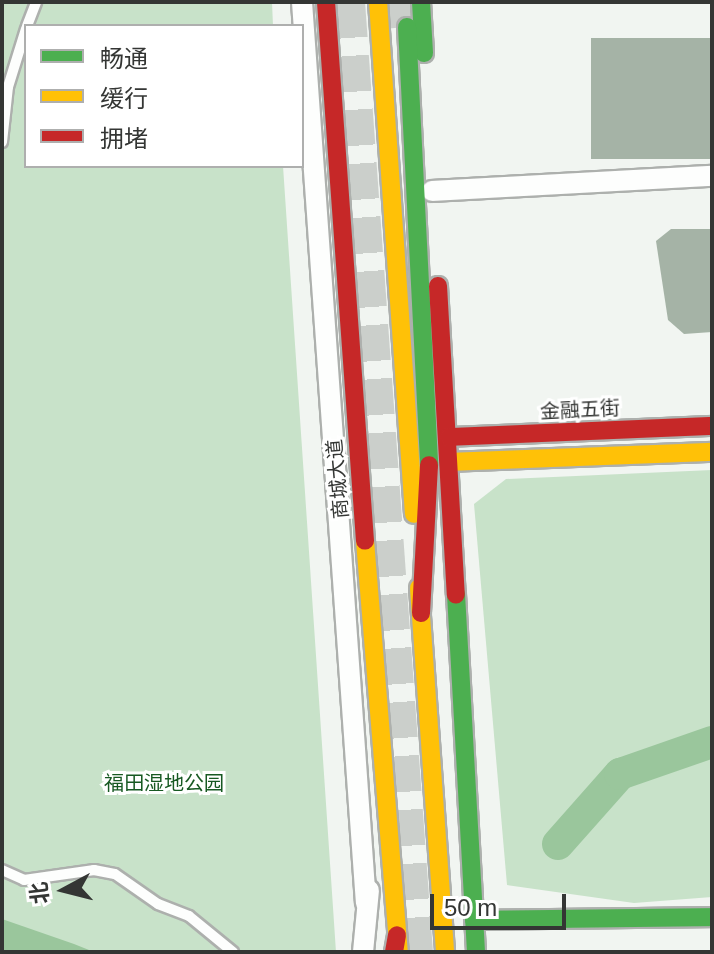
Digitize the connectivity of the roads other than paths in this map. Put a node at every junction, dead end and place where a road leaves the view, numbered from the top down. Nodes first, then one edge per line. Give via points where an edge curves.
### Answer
1 (36, 2) edge
2 (302, 2) edge
3 (326, 2) edge
4 (378, 2) edge
5 (421, 2) edge
6 (28, 24) edge
7 (304, 24) edge
8 (407, 27) tunnel mouth
9 (304, 30) edge
10 (24, 37) edge
11 (2, 142) edge
12 (712, 176) edge
13 (432, 191) junction
14 (712, 426) edge
15 (449, 437) junction
16 (712, 452) edge
17 (450, 462) junction
18 (421, 613) junction
19 (388, 808) junction
20 (2, 870) edge
21 (366, 903) junction
22 (712, 917) edge
23 (474, 920) junction
24 (397, 946) edge
25 (233, 952) edge
26 (363, 952) edge
27 (445, 952) edge
28 (476, 952) edge

1 - 6 lane
2 - 7 street
3 - 19 main road, 商城大道 via 338,221
4 - 18 main road
5 - 13 main road
8 - 18 main road via 427,412
9 - 21 street
10 - 11 lane via 8,87
12 - 13 street
13 - 15 main road
14 - 15 main road, 金融五街
15 - 17 main road
16 - 17 main road
17 - 23 main road via 448,514
18 - 27 main road
19 - 21 street
19 - 24 main road, 商城大道
20 - 25 lane via 24,880 94,870 115,874 158,904 189,916
21 - 26 street
22 - 23 main road
23 - 28 main road

